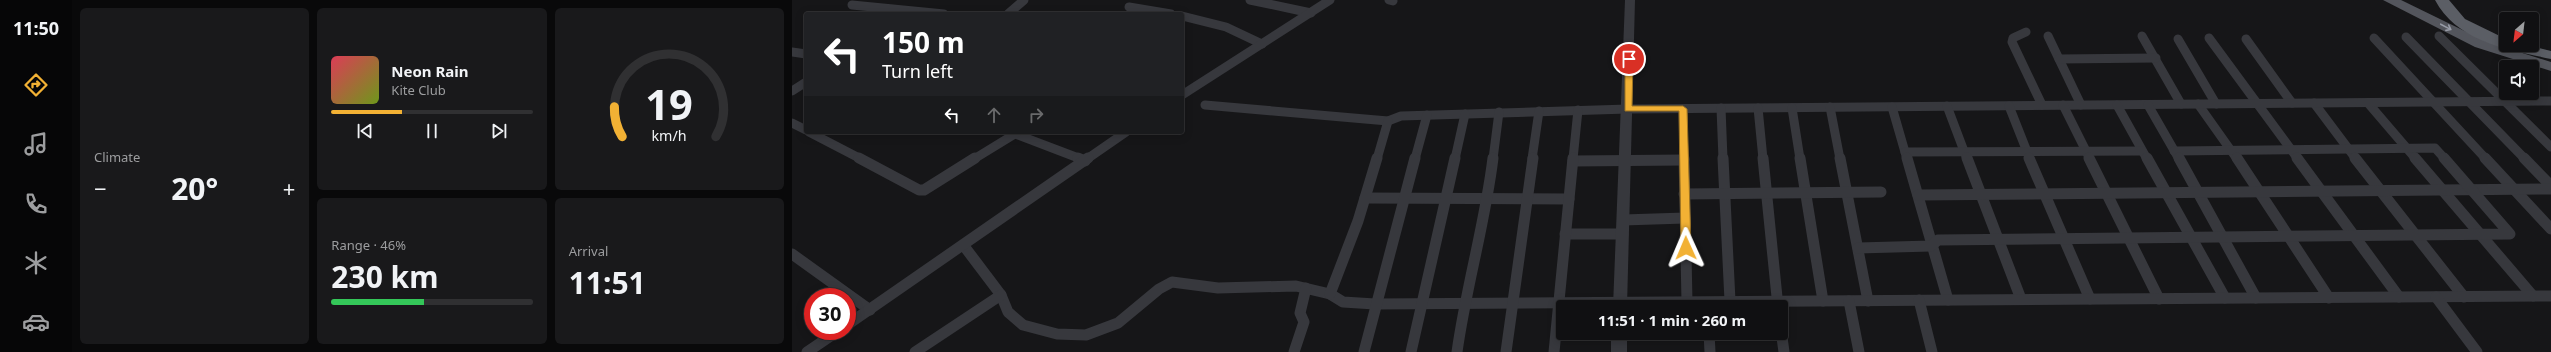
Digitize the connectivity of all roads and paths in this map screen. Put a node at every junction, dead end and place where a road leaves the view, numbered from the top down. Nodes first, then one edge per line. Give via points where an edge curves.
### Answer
1 (1024, 0) edge
2 (1250, 0) edge
3 (1330, 0) edge
4 (1630, 0) edge
5 (2390, 0) edge
6 (2442, 0) edge
7 (852, 5) dead end
8 (1128, 7) dead end
9 (924, 12) edge
10 (1010, 12) edge
11 (1159, 12) edge
12 (1311, 12) junction
13 (1184, 16) edge
14 (2026, 32) dead end
15 (2048, 36) dead end
16 (2142, 36) dead end
17 (2439, 36) dead end
18 (2406, 37) dead end
19 (2209, 38) dead end
20 (2374, 38) dead end
21 (2178, 39) dead end
22 (2246, 39) dead end
23 (2499, 41) edge
24 (1262, 44) junction
25 (792, 52) edge
26 (2538, 52) edge
27 (804, 54) edge
28 (2551, 55) edge
29 (2156, 58) junction
30 (2059, 59) junction
31 (2551, 67) edge
32 (804, 83) edge
33 (792, 91) edge
34 (1184, 94) edge
35 (2505, 101) junction
36 (2547, 101) edge
37 (2431, 102) junction
38 (2467, 102) junction
39 (2255, 103) junction
40 (2292, 103) junction
41 (2314, 103) junction
42 (2368, 103) junction
43 (2181, 104) junction
44 (2198, 104) junction
45 (2216, 104) junction
46 (1205, 105) dead end
47 (2042, 105) junction
48 (2063, 105) junction
49 (2081, 105) junction
50 (2117, 105) junction
51 (2148, 105) junction
52 (1947, 106) junction
53 (2009, 106) junction
54 (1830, 107) junction
55 (1892, 107) junction
56 (1721, 108) junction
57 (1758, 108) junction
58 (1792, 108) junction
59 (1628, 109) junction
60 (1683, 109) junction
61 (1578, 110) junction
62 (2551, 110) edge
63 (1539, 111) junction
64 (1499, 112) junction
65 (1465, 114) junction
66 (1427, 115) junction
67 (1388, 120) junction
68 (792, 123) edge
69 (804, 129) edge
70 (813, 134) edge
71 (1012, 134) edge
72 (1017, 134) edge
73 (1123, 134) edge
74 (2403, 147) junction
75 (2551, 147) edge
76 (2348, 148) junction
77 (2086, 150) junction
78 (2142, 150) junction
79 (2231, 150) junction
80 (2290, 150) junction
81 (2174, 151) junction
82 (1905, 152) junction
83 (1965, 152) junction
84 (2027, 152) junction
85 (1684, 160) junction
86 (1085, 161) junction
87 (1573, 161) junction
88 (1626, 161) junction
89 (2551, 187) edge
90 (2514, 189) junction
91 (2320, 190) junction
92 (2379, 190) junction
93 (2440, 190) junction
94 (2473, 190) junction
95 (2197, 191) junction
96 (2260, 191) junction
97 (1881, 192) dead end
98 (2107, 192) junction
99 (2164, 192) junction
100 (1724, 193) junction
101 (1806, 193) junction
102 (1847, 193) junction
103 (2044, 193) junction
104 (1684, 194) junction
105 (1766, 194) junction
106 (1982, 194) junction
107 (1918, 195) junction
108 (1364, 198) junction
109 (1404, 198) junction
110 (1446, 198) junction
111 (1487, 198) junction
112 (1529, 199) junction
113 (1569, 199) junction
114 (1685, 218) junction
115 (1623, 220) junction
116 (2551, 229) edge
117 (1565, 234) junction
118 (1623, 234) junction
119 (2414, 235) junction
120 (2479, 235) junction
121 (2354, 236) junction
122 (2129, 237) junction
123 (2190, 237) junction
124 (2224, 237) junction
125 (2290, 237) junction
126 (2063, 238) junction
127 (1998, 239) junction
128 (964, 246) junction
129 (1931, 246) junction
130 (1858, 248) junction
131 (793, 256) edge
132 (1306, 288) junction
133 (1330, 294) junction
134 (1001, 295) junction
135 (2533, 296) junction
136 (2551, 296) edge
137 (2399, 297) junction
138 (2436, 297) junction
139 (2464, 297) junction
140 (2225, 298) junction
141 (2256, 298) junction
142 (2329, 298) junction
143 (2090, 299) junction
144 (2159, 299) junction
145 (1558, 300) edge
146 (1620, 300) edge
147 (1687, 300) edge
148 (1730, 300) edge
149 (1777, 300) edge
150 (1868, 300) junction
151 (1919, 300) junction
152 (1948, 300) junction
153 (2021, 300) junction
154 (1823, 301) junction
155 (1849, 301) junction
156 (1464, 302) junction
157 (1514, 302) junction
158 (1556, 302) edge
159 (1423, 303) junction
160 (1788, 303) edge
161 (1375, 304) junction
162 (870, 310) junction
163 (856, 319) edge
164 (1556, 327) edge
165 (825, 340) edge
166 (1620, 340) edge
167 (1709, 340) edge
168 (1782, 340) edge
169 (807, 352) edge
170 (915, 352) edge
171 (1294, 352) edge
172 (1364, 352) edge
173 (1411, 352) edge
174 (1457, 352) edge
175 (1506, 352) edge
176 (1554, 352) edge
177 (1619, 352) edge
178 (1710, 352) edge
179 (1784, 352) edge
180 (1859, 352) edge
181 (1932, 352) edge
182 (2477, 352) edge

1 - 10 street
2 - 12 street
3 - 12 street
4 - 59 street
5 -> 31 main road via 2480,44
6 - 23 highway via 2448,10 2464,24
7 - 9 street
8 - 11 street
12 - 24 street
13 - 24 street via 1226,27
14 - 47 street via 2013,38 2012,42
15 - 30 street
16 - 29 street
17 - 35 street
18 - 38 street
19 - 39 street
20 - 37 street
21 - 45 street
22 - 40 street
24 - 34 street
25 - 27 street
26 - 28 highway
29 - 30 street
29 - 43 street
30 - 49 street
32 - 33 street
35 - 36 street
35 - 38 street
35 - 75 street
36 - 62 street
37 - 38 street
37 - 42 street
37 - 90 street
38 - 89 street
39 - 40 street
39 - 45 street
39 - 80 street
40 - 41 street
41 - 42 street
41 - 76 street
42 - 74 street
43 - 44 street
43 - 51 street
44 - 45 street
44 - 79 street
46 - 67 street
47 - 48 street
47 - 53 street
48 - 49 street
48 - 77 street
49 - 50 street
50 - 51 street
50 - 78 street
51 - 81 street
52 - 53 street
52 - 55 street
52 - 83 street
53 - 84 street
54 - 55 street
54 - 58 street
54 - 102 street
55 - 82 street
56 - 57 street
56 - 60 street
56 - 100 street
57 - 58 street
57 - 105 street
58 - 101 street
59 - 60 street
59 - 61 street
59 - 88 street
60 - 85 street
61 - 63 street
61 - 87 street
63 - 64 street
63 - 112 street
64 - 65 street
64 - 111 street
65 - 66 street
65 - 110 street
66 - 67 street via 1401,116
66 - 109 street
67 - 108 street
68 - 69 street
70 - 71 street via 919,190 924,190
72 - 86 street
73 - 86 street
74 - 76 street
74 - 93 street
74 - 94 street via 2438,149
76 - 80 street
76 - 92 street
77 - 78 street
77 - 84 street
77 - 98 street
78 - 99 street
79 - 80 street
79 - 81 street
79 - 96 street
80 - 91 street
81 - 95 street
82 - 83 street
82 - 107 street
83 - 84 street
83 - 106 street
84 - 103 street
85 - 88 street
85 - 104 street
86 - 128 street
87 - 88 street
87 - 113 street
88 - 115 street
89 - 90 street
90 - 94 street
90 - 116 street
91 - 92 street
91 - 96 street
91 - 121 street
92 - 93 street
92 - 119 street
93 - 94 street
93 - 120 street
94 - 120 street via 2510,234
95 - 96 street
95 - 99 street
95 - 124 street
96 - 125 street
97 - 102 street
98 - 99 street
98 - 103 street
98 - 122 street
99 - 123 street
100 - 104 street
100 - 105 street
100 - 148 street
101 - 102 street
101 - 105 street
101 - 154 street
102 - 130 street
103 - 106 street
103 - 126 street
104 - 114 street
105 - 149 street
106 - 107 street
106 - 127 street
107 - 129 street
108 - 109 street
108 - 133 street
109 - 110 street
109 - 161 street
110 - 111 street
110 - 159 street
111 - 112 street
111 - 156 street via 1475,266
112 - 113 street
112 - 157 street
113 - 117 street
114 - 115 street
114 - 147 street
115 - 118 street
117 - 118 street
117 - 145 street
118 - 146 street
119 - 120 street
119 - 121 street
119 - 139 street
120 - 135 street
121 - 125 street
121 - 137 street
122 - 123 street
122 - 126 street
122 - 144 street
123 - 124 street
123 - 140 street
124 - 125 street
124 - 141 street
125 - 142 street
126 - 127 street
126 - 143 street
127 - 129 street via 1938,240
127 - 153 street
128 - 134 street
128 - 162 street
129 - 130 street
129 - 152 street
130 - 150 street
131 - 162 street
132 - 133 street
132 - 134 street via 1218,288 1172,282 1159,289 1118,323 1086,335 1056,334 1023,325 1008,312
132 - 171 street via 1300,314 1304,322
133 - 161 street via 1343,302
134 - 170 street
135 - 136 street
135 - 139 street
137 - 138 street
137 - 142 street
138 - 139 street
138 - 182 street
140 - 141 street
140 - 144 street
141 - 142 street
143 - 144 street
143 - 153 street
150 - 151 street
150 - 155 street
151 - 152 street
151 - 181 street
152 - 153 street
154 - 155 street
154 - 160 street
155 - 180 street
156 - 157 street
156 - 159 street
156 - 174 street
157 - 158 street
157 - 175 street
159 - 161 street
159 - 173 street
161 - 172 street
162 - 163 street
164 - 176 street
165 - 169 street
166 - 177 street
167 - 178 street
168 - 179 street

